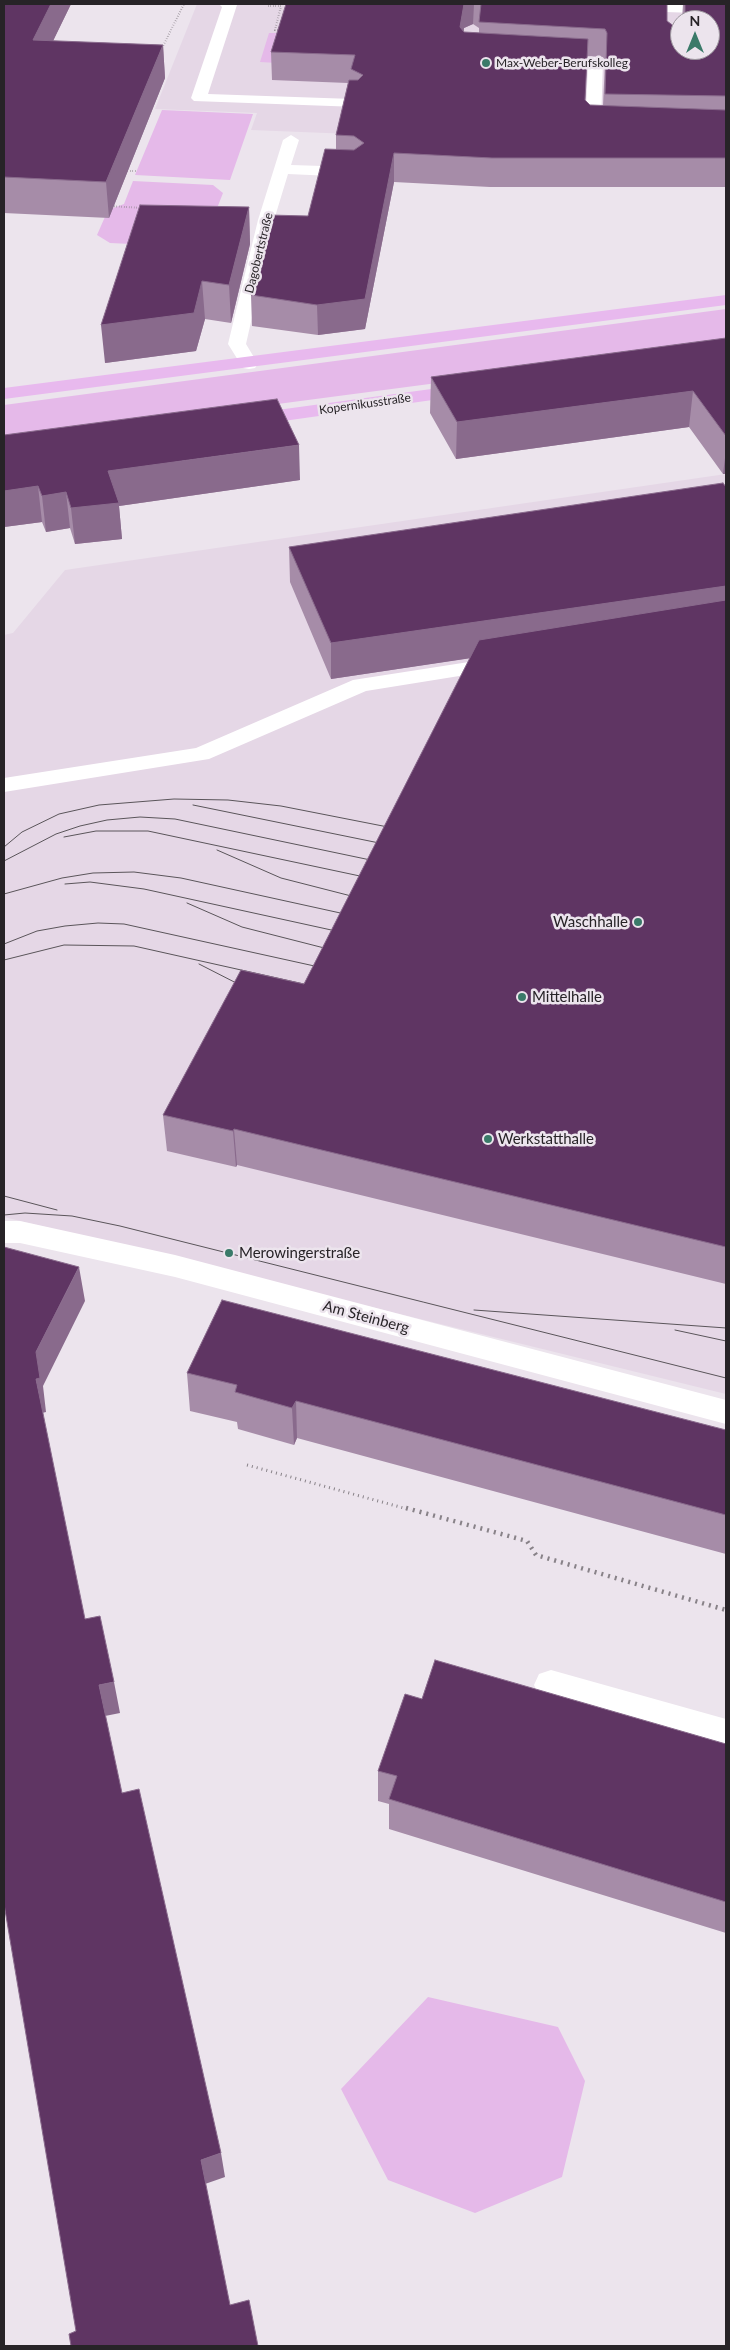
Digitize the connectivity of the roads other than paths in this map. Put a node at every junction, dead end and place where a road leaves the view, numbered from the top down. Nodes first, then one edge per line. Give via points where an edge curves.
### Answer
1 (226, 4) edge
2 (636, 7) edge
3 (673, 8) joint
4 (726, 10) edge
5 (537, 58) edge
6 (353, 104) edge
7 (622, 130) edge
8 (292, 140) dead end
9 (282, 170) junction
10 (354, 172) edge
11 (726, 300) edge
12 (249, 364) junction
13 (482, 388) edge
14 (4, 394) edge
15 (230, 422) edge
16 (519, 660) edge
17 (4, 785) edge
18 (4, 1232) edge
19 (726, 1412) edge
20 (551, 1685) dead end
21 (726, 1734) edge

1 - 6 street via 230,5 199,98
2 - 3 street
3 - 4 street
5 - 7 street via 596,61 593,129
8 - 9 street, Dagobertstraße
9 - 10 street
9 - 12 street, Dagobertstraße via 266,220 237,344
11 - 12 main road
12 - 14 main road
13 - 15 main road, Kopernikusstraße
16 - 17 street via 361,685 201,754
18 - 19 street, Am Steinberg via 20,1232 175,1266
20 - 21 street

